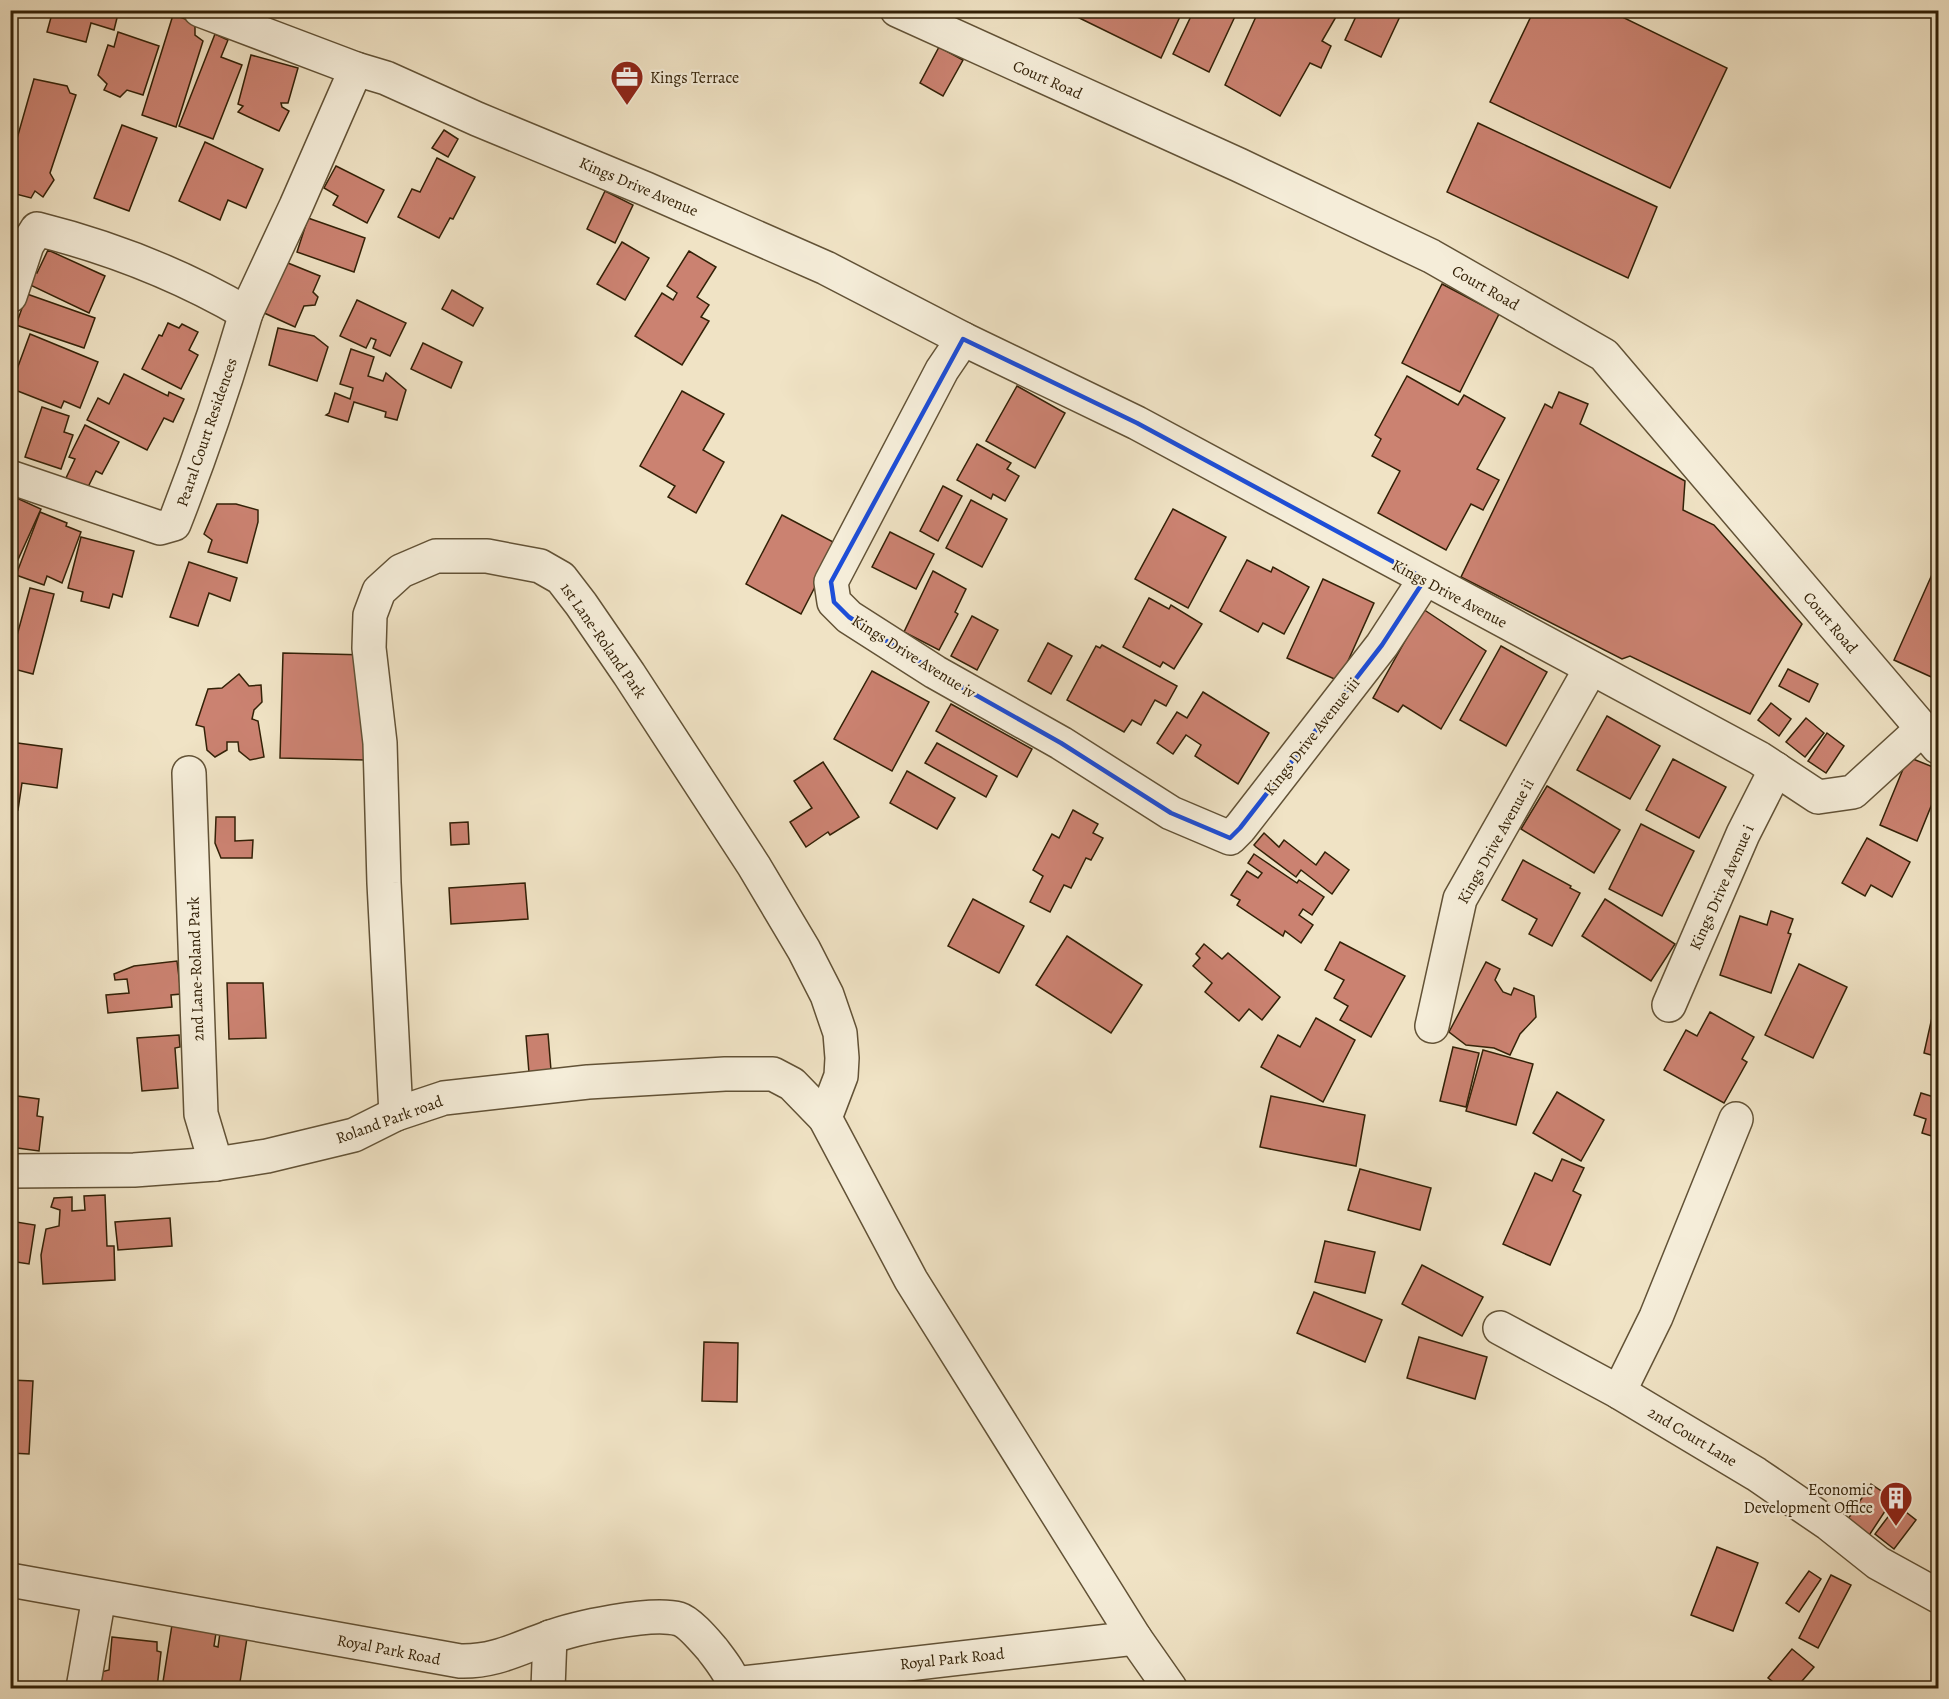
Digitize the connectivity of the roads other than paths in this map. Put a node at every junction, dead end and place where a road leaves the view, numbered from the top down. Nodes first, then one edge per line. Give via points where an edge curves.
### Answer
1 (200, 10) edge
2 (897, 10) edge
3 (356, 69) junction
4 (10, 296) edge
5 (246, 313) junction
6 (963, 339) junction
7 (10, 477) edge
8 (1425, 579) junction
9 (1591, 668) junction
10 (1930, 738) edge
11 (1776, 769) junction
12 (189, 772) dead end
13 (1171, 813) joint
14 (1669, 1005) dead end
15 (1432, 1026) dead end
16 (396, 1114) junction
17 (825, 1118) junction
18 (1736, 1119) dead end
19 (216, 1164) junction
20 (10, 1171) edge
21 (1500, 1328) dead end
22 (1619, 1392) junction
23 (10, 1580) edge
24 (1938, 1596) edge
25 (99, 1597) junction
26 (550, 1637) junction
27 (1135, 1638) junction
28 (735, 1686) edge
29 (83, 1689) edge
30 (548, 1689) edge
31 (1170, 1689) edge

1 - 3 street, Kings Drive Avenue
2 - 10 street, Court Road via 1431,256 1604,355
3 - 5 street, Pearal Court Residences
3 - 6 street, Kings Drive Avenue via 386,78 826,268
4 - 5 street via 27,245 37,229 82,240 144,263
5 - 7 street, Pearal Court Residences via 229,373 174,524 160,528
6 - 8 street, Kings Drive Avenue via 1137,423
6 - 13 street, Kings Drive Avenue iv via 942,370 831,582 834,602 935,672 1061,743
8 - 9 street, Kings Drive Avenue
8 - 13 street, Kings Drive Avenue iii via 1375,655 1230,838
9 - 11 street, Kings Drive Avenue
9 - 15 street, Kings Drive Avenue ii via 1460,899
10 - 11 street, Kings Drive Avenue via 1853,792 1818,797
11 - 14 street, Kings Drive Avenue i via 1743,834
12 - 19 street, 2nd Lane-Roland Park via 201,1114
16 - 17 street, Roland Park road via 444,1098 588,1082 773,1074 792,1084
16 - 17 street, 1st Lane-Roland Park via 380,743 369,648 370,615 379,591 401,571 436,556 487,556 540,566 561,578 630,675 804,950 827,995 840,1033 841,1076
16 - 19 street, Roland Park road via 354,1135
17 - 27 street, Roland Park road via 911,1280
18 - 22 street via 1656,1317
19 - 20 street, Roland Park road via 134,1170
21 - 22 street, 2nd Court Lane
22 - 24 street, 2nd Court Lane via 1756,1474 1878,1563
23 - 25 street, Royal Park Road
25 - 26 street, Royal Park Road via 460,1661 481,1662
25 - 29 street
26 - 28 street, Royal Park Road via 638,1617 680,1619 703,1638
26 - 30 street
27 - 28 street, Royal Park Road
27 - 31 street, Roland Park road

